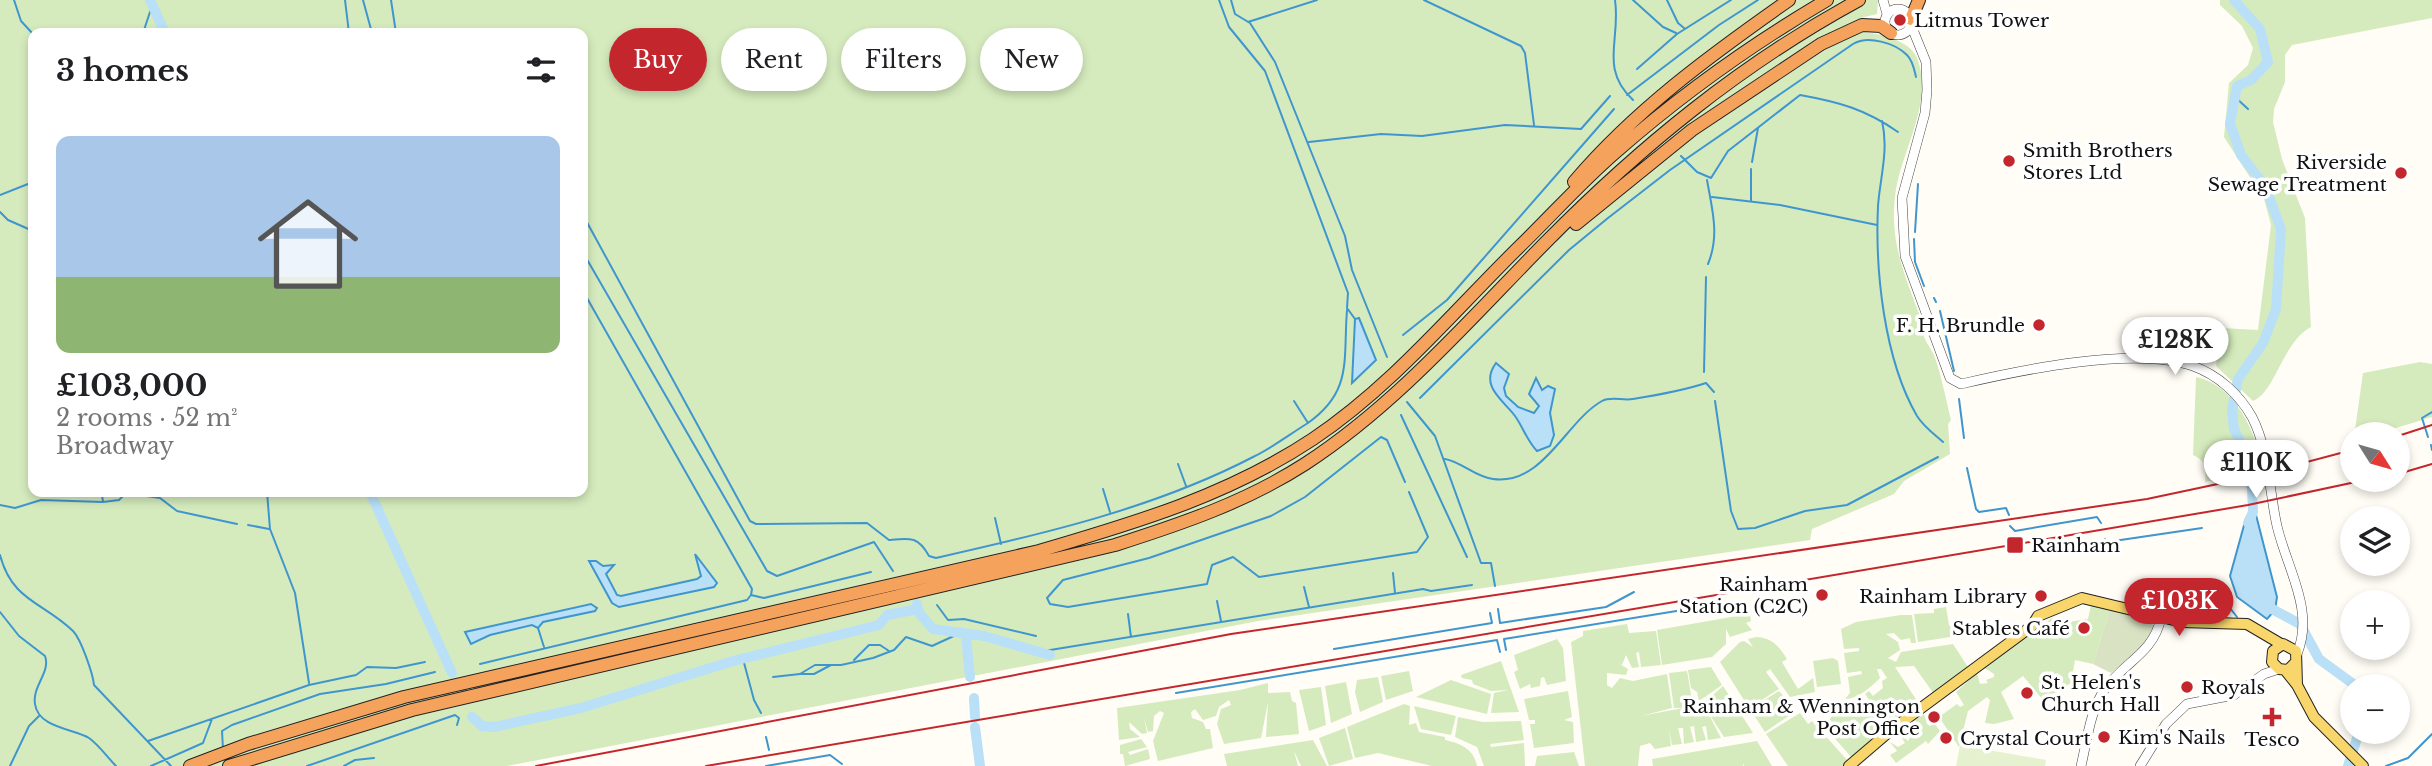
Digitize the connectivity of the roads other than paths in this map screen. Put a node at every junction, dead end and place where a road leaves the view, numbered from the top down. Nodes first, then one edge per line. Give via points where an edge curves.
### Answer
1 (1789, 0) edge
2 (1827, 0) edge
3 (1859, 0) edge
4 (1883, 0) edge
5 (1919, 0) edge
6 (1898, 4) edge
7 (1887, 14) junction
8 (1911, 22) junction
9 (1895, 34) junction
10 (1922, 54) junction
11 (1519, 247) junction
12 (1513, 275) junction
13 (2161, 618) junction
14 (2302, 631) junction
15 (2278, 649) junction
16 (2297, 658) junction
17 (2282, 670) junction
18 (2264, 674) junction
19 (2297, 685) junction
20 (2361, 764) edge
21 (190, 766) edge
22 (229, 766) edge
23 (1849, 766) edge
24 (2081, 766) edge
25 (2140, 766) edge

1 - 11 highway via 1710,55 1650,105 1581,174
2 - 11 highway via 1717,71 1615,153
3 - 12 highway via 1724,85 1625,165
4 - 7 street
5 - 8 highway
6 - 7 street
6 - 8 street
7 - 9 street via 1885,26
8 - 9 street via 1907,32
8 - 10 street
9 - 10 street via 1913,42
9 - 12 highway via 1881,26 1862,25 1821,44 1664,151
10 - 14 street via 1927,75 1925,113 1904,185 1903,234 1909,271 1950,378 1954,383 2026,368 2154,360 2193,366 2227,386 2252,418 2262,444 2281,541 2304,616
11 - 21 highway via 1356,407 1299,448 1209,496 1039,551 404,697
12 - 22 highway via 1350,433 1281,478 1202,516 1115,545 412,710
13 - 15 main road via 2247,624
13 - 23 main road via 2082,598 2035,621
13 - 24 street via 2153,641 2115,677 2098,701
14 - 15 street
14 - 16 street
15 - 16 main road
15 - 17 main road
15 - 18 street
16 - 17 main road
16 - 19 main road
17 - 18 street
17 - 19 main road
18 - 25 street via 2234,695 2187,704 2166,724
19 - 20 main road via 2314,718

